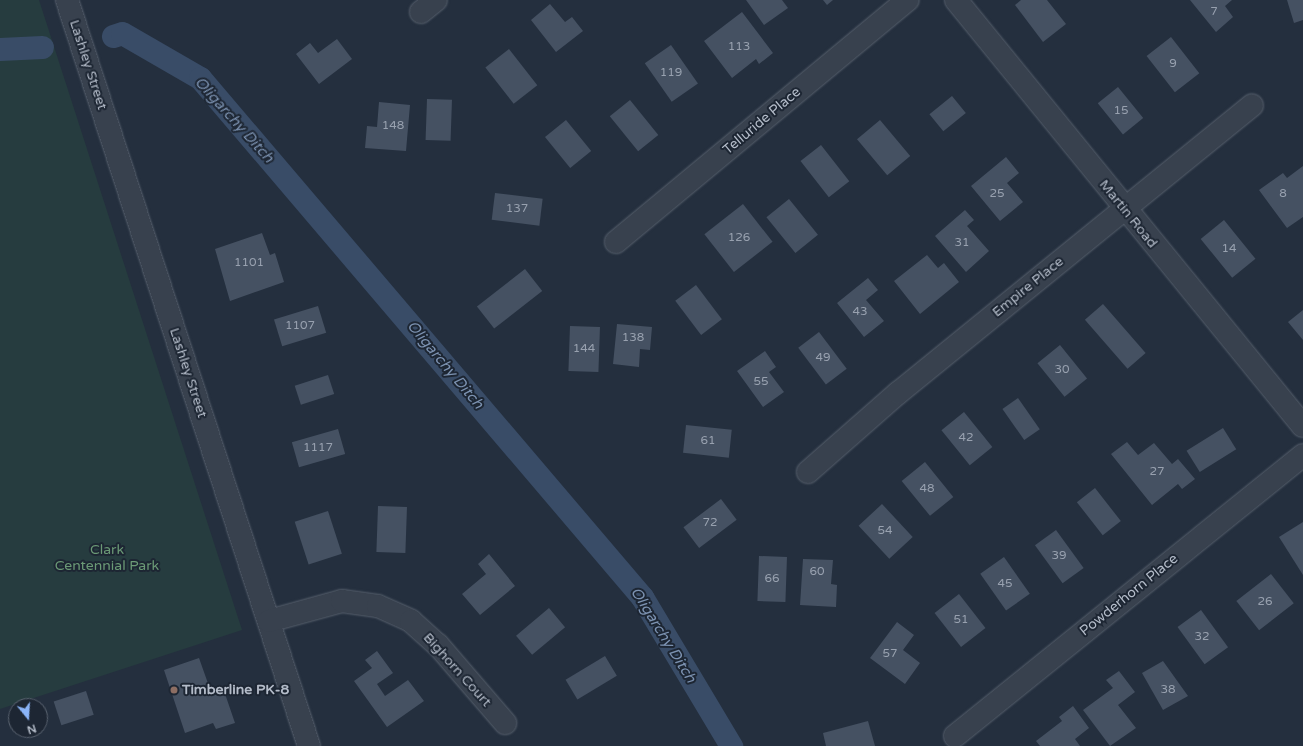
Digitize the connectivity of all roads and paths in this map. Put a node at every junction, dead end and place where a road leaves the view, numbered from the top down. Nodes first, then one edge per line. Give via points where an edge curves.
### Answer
1 (67, 0) edge
2 (908, 0) edge
3 (956, 0) edge
4 (1252, 105) dead end
5 (1123, 210) junction
6 (616, 242) dead end
7 (1303, 426) edge
8 (1303, 455) edge
9 (808, 472) dead end
10 (269, 621) junction
11 (505, 723) dead end
12 (954, 736) dead end
13 (309, 746) edge

1 - 10 street, Lashley Street
2 - 6 street, Telluride Place
3 - 5 street, Martin Road
4 - 5 street, Empire Place
5 - 7 street, Martin Road
5 - 9 street, Empire Place via 898,394
8 - 12 street, Powderhorn Place
10 - 11 street, Bighorn Court via 342,601 378,606 411,621 438,644
10 - 13 street, Lashley Street

